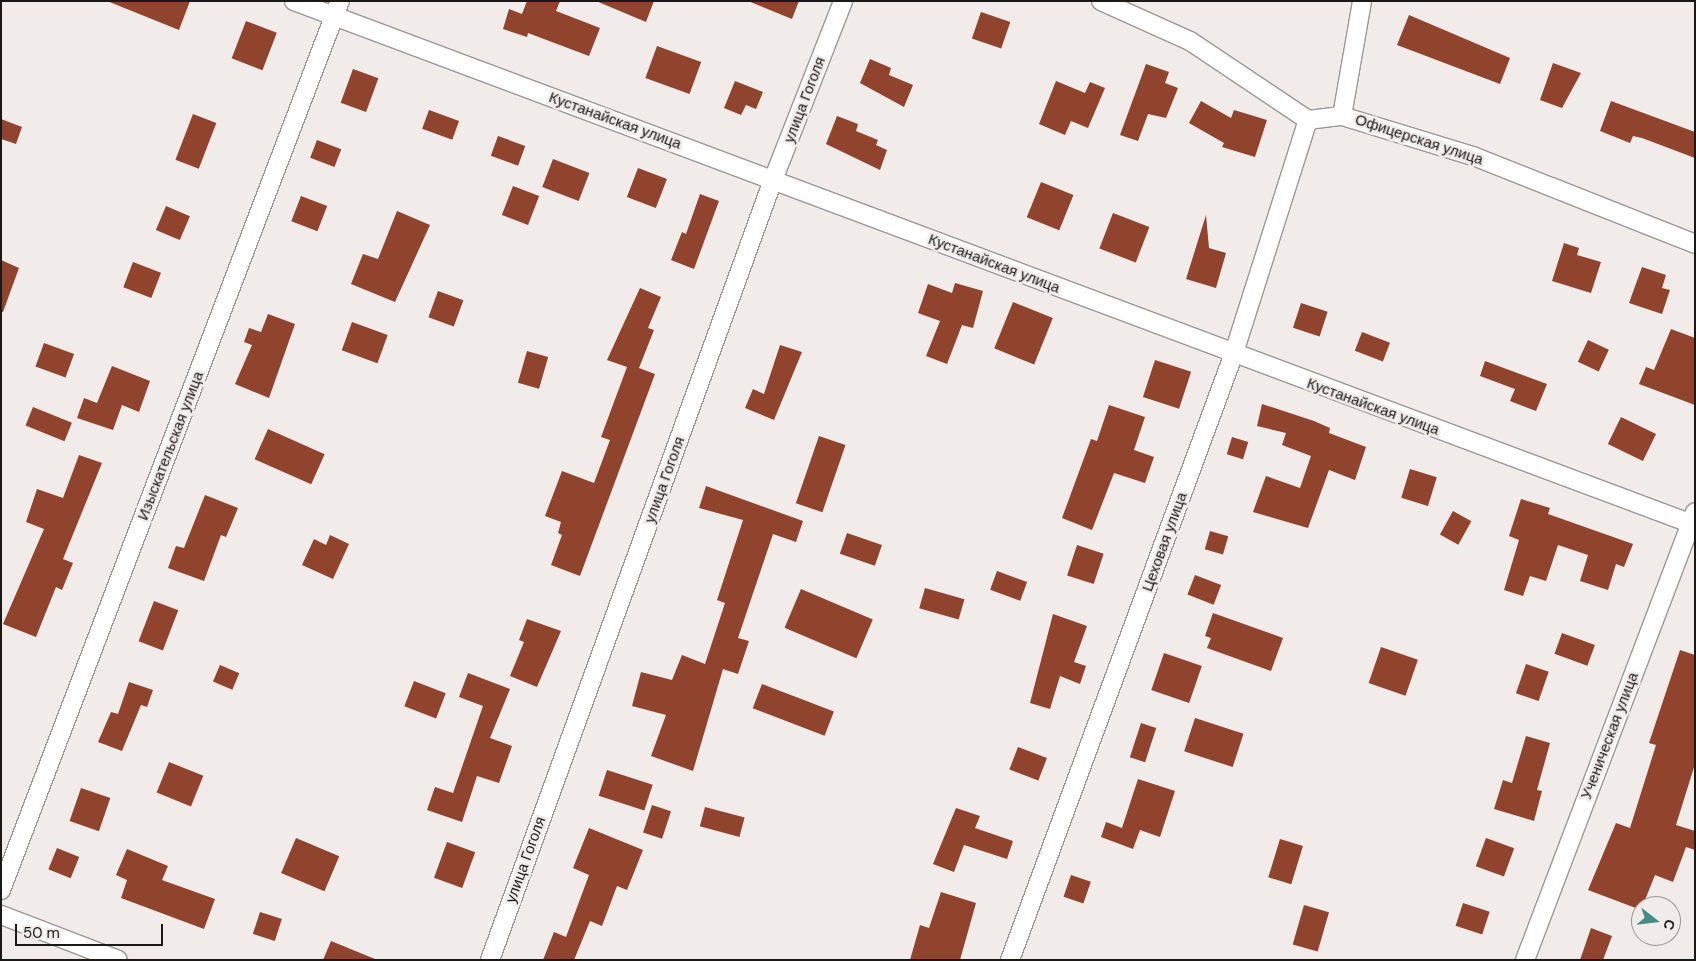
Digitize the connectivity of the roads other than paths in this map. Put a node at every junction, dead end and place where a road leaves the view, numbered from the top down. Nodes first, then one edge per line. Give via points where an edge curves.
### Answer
1 (294, 1) edge
2 (843, 1) edge
3 (1101, 1) edge
4 (1362, 1) edge
5 (338, 9) edge
6 (1342, 116) junction
7 (1308, 120) junction
8 (773, 180) junction
9 (1695, 244) edge
10 (1233, 356) junction
11 (1694, 520) edge
12 (1, 890) edge
13 (1, 915) edge
14 (118, 960) edge
15 (490, 960) edge
16 (1010, 960) edge
17 (1525, 960) edge

1 - 5 street, Кустанайская улица
2 - 8 street, улица Гоголя
3 - 7 street via 1190,41
4 - 6 street
5 - 8 street, Кустанайская улица
5 - 12 street, Изыскательская улица
6 - 7 street, Офицерская улица
6 - 9 street, Офицерская улица via 1472,156
7 - 10 street, Цеховая улица
8 - 10 street, Кустанайская улица
8 - 15 street, улица Гоголя
10 - 11 street, Кустанайская улица
10 - 16 street, Цеховая улица
11 - 17 street, Ученическая улица
13 - 14 street

